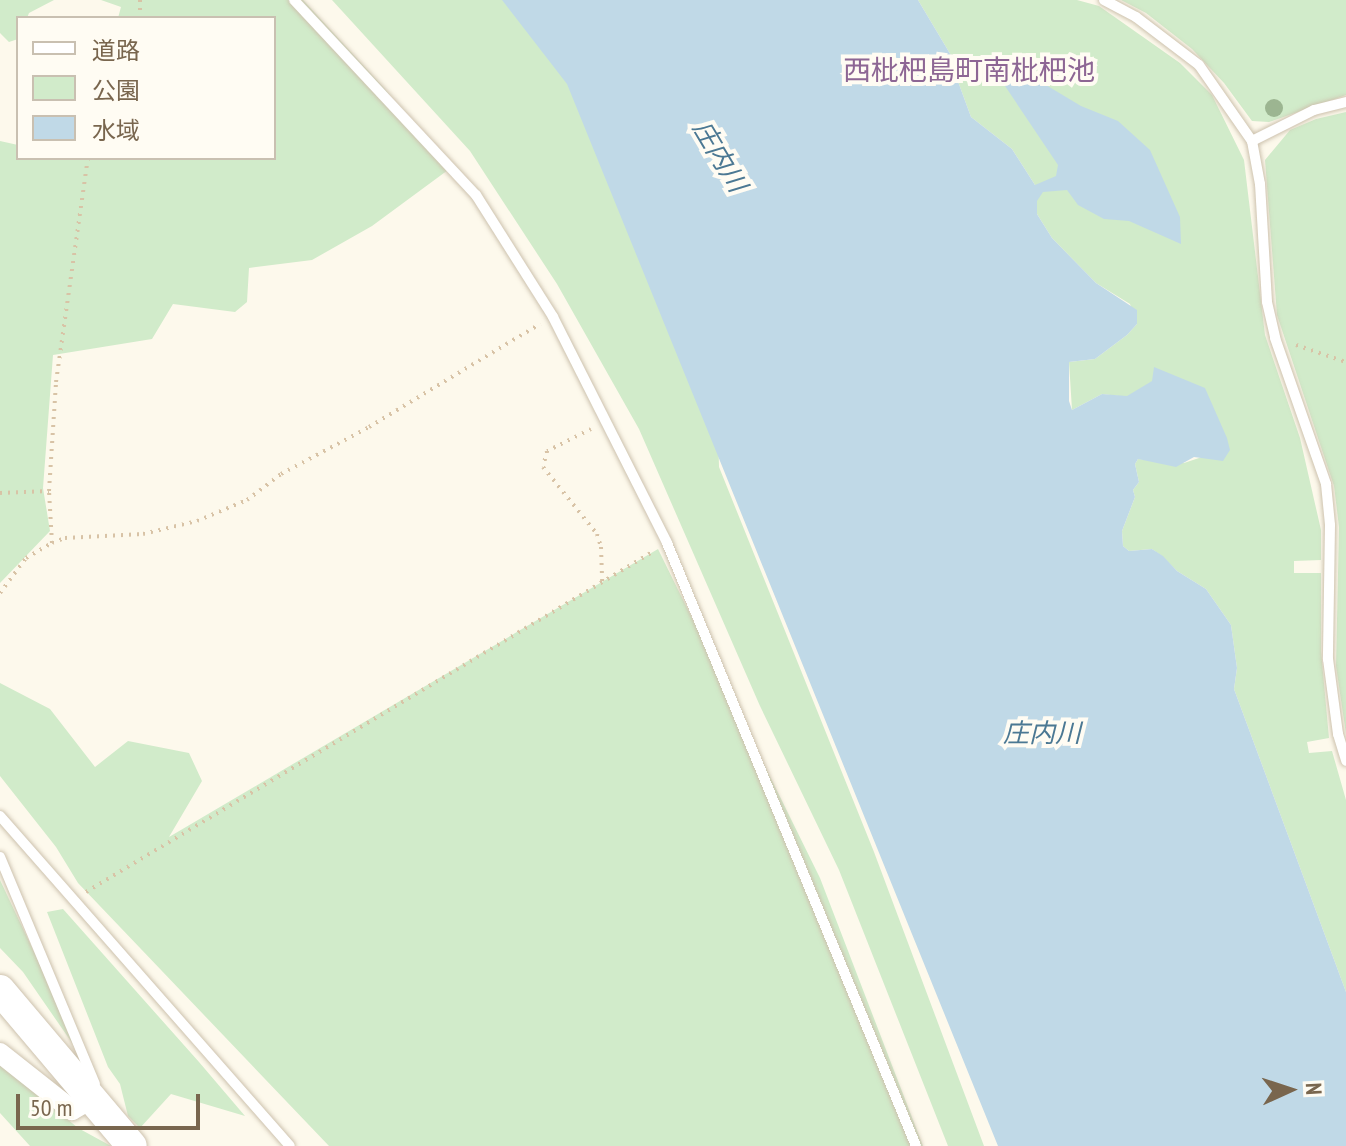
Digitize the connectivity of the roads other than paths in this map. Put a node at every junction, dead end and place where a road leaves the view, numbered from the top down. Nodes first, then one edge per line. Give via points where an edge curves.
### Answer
1 (294, 0) edge
2 (1104, 0) edge
3 (1346, 102) edge
4 (1252, 141) junction
5 (1346, 761) edge
6 (0, 816) edge
7 (0, 857) edge
8 (0, 990) edge
9 (0, 1053) edge
10 (101, 1107) junction
11 (132, 1146) edge
12 (290, 1146) edge
13 (916, 1146) edge

1 - 13 lane via 476,195 553,317 667,543
2 - 4 lane via 1136,17 1199,65
3 - 4 lane via 1314,110
4 - 5 lane via 1267,302 1326,484 1328,659
6 - 12 lane
7 - 10 lane
8 - 10 main road
9 - 10 street via 72,1110
10 - 11 main road

